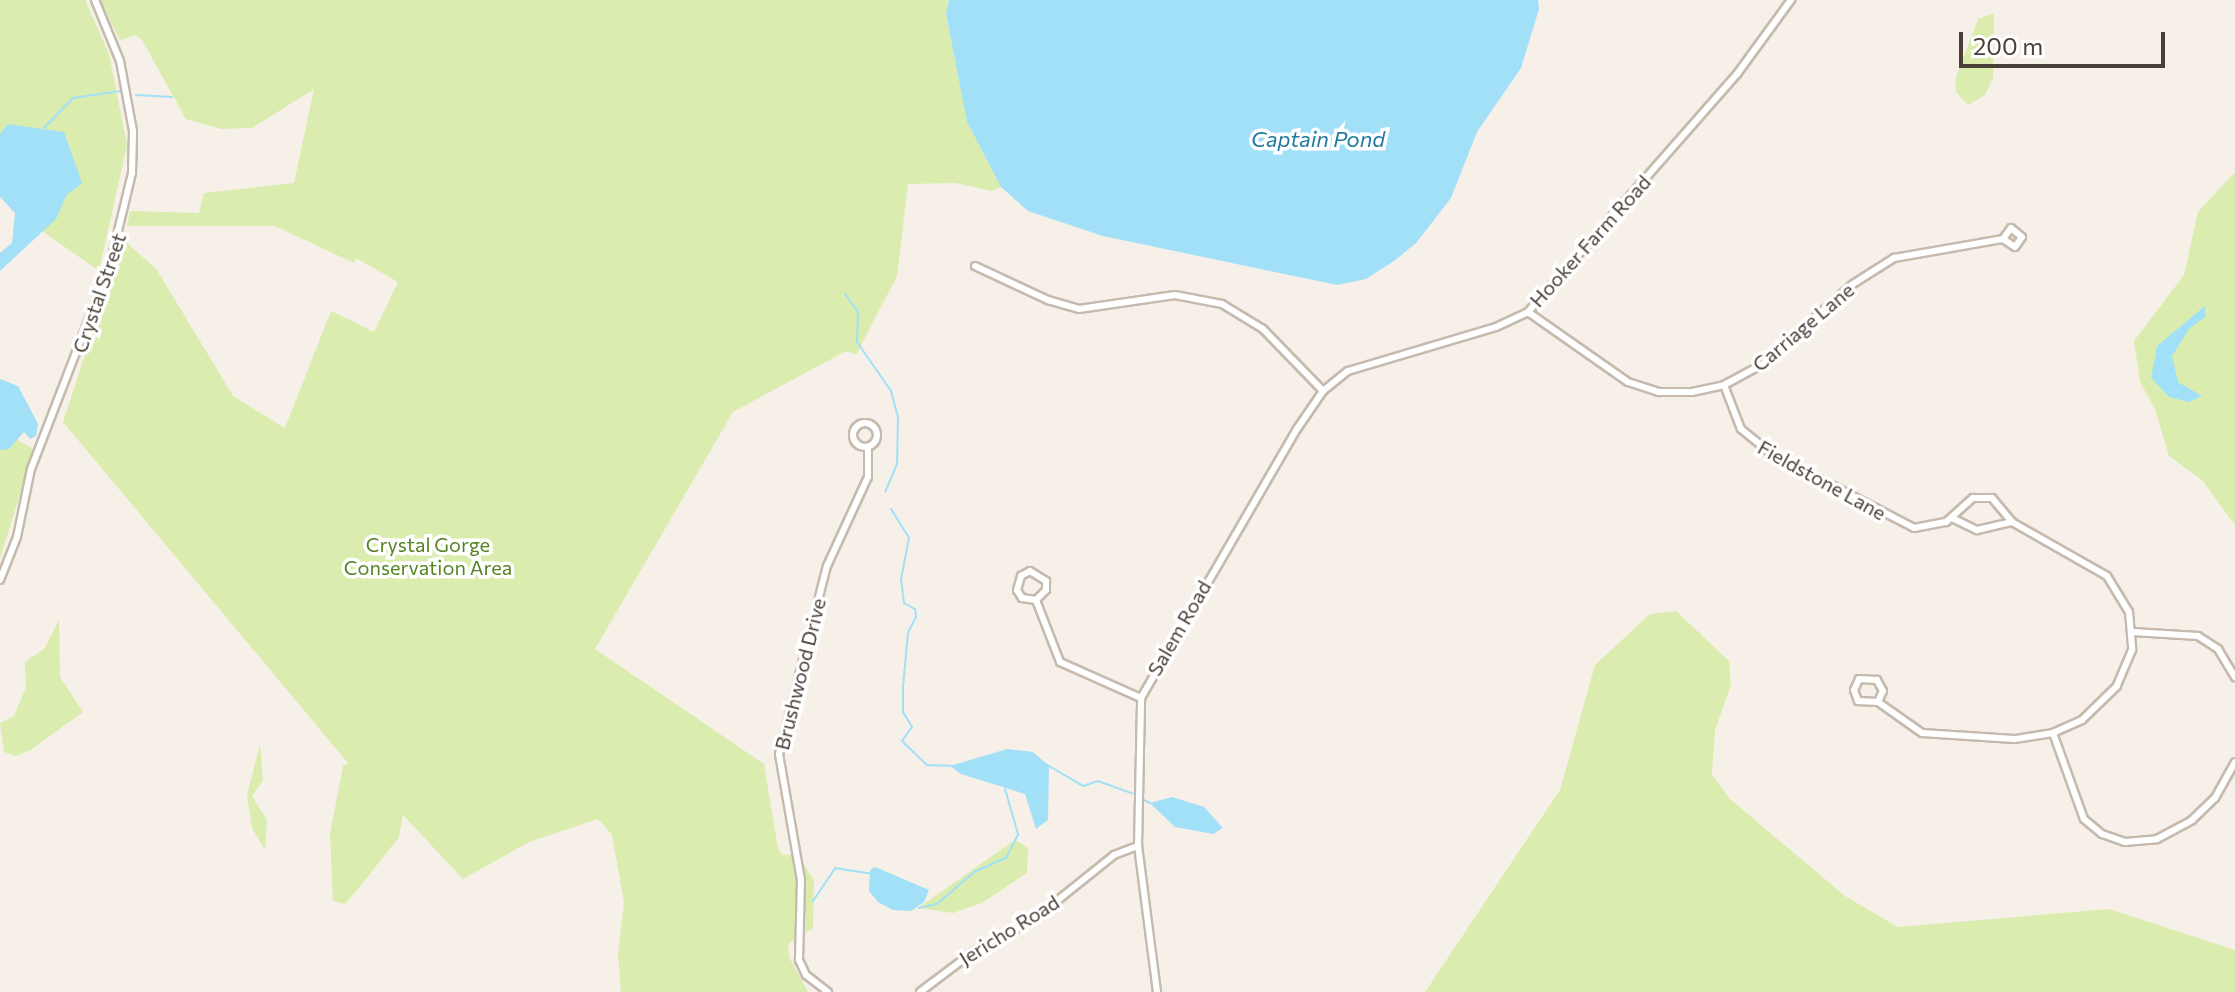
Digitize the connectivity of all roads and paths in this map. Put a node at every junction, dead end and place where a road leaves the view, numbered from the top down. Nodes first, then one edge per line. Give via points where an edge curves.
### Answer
1 (95, 0) edge
2 (1791, 0) edge
3 (2003, 239) dead end
4 (975, 266) dead end
5 (1528, 312) junction
6 (1724, 385) junction
7 (1323, 391) junction
8 (1297, 429) joint
9 (868, 447) junction
10 (1952, 518) junction
11 (2012, 522) junction
12 (0, 580) edge
13 (1036, 600) junction
14 (2133, 632) junction
15 (2235, 677) edge
16 (1141, 698) junction
17 (1878, 702) junction
18 (2053, 733) junction
19 (2235, 762) edge
20 (1138, 846) junction
21 (828, 992) edge
22 (920, 992) edge
23 (1157, 992) edge

1 - 12 street, Crystal Street via 120,61 133,131 132,173 110,264 31,469 17,537
2 - 5 street, Hooker Farm Road via 1728,85
3 - 6 street, Carriage Lane via 1909,253 1879,265 1763,364
4 - 7 street via 1063,306 1096,308 1175,295 1222,304 1263,329
5 - 6 street, Carriage Lane via 1643,388 1675,393
5 - 7 street, Hooker Farm Road via 1488,330 1363,364
6 - 10 street, Fieldstone Lane via 1741,429 1772,454 1906,526 1930,526
7 - 8 street, Hooker Farm Road
8 - 16 street, Salem Road
9 - 9 street, Brushwood Drive via 877,432 864,423 853,438
9 - 21 street, Brushwood Drive via 868,477 827,566 779,754 801,880 799,960 806,975
10 - 11 street, Fieldstone Lane via 1977,530
10 - 11 street, Fieldstone Lane via 1973,498 1986,496
11 - 14 street, Fieldstone Lane via 2107,576 2126,603
13 - 13 street via 1046,590 1046,581 1040,573 1025,572 1017,590 1027,600
13 - 16 street via 1060,662
14 - 15 street via 2198,636 2223,655
14 - 18 street via 2130,658 2117,686 2082,720
16 - 20 street, Salem Road
17 - 17 street via 1880,682 1868,676 1859,679 1854,690 1858,701
17 - 18 street via 1903,723 1932,735 2014,739
18 - 19 street via 2080,812 2096,830 2125,842 2157,839 2192,820 2215,798
20 - 22 street, Jericho Road via 1121,850 1033,920 976,950
20 - 23 street, Salem Road

